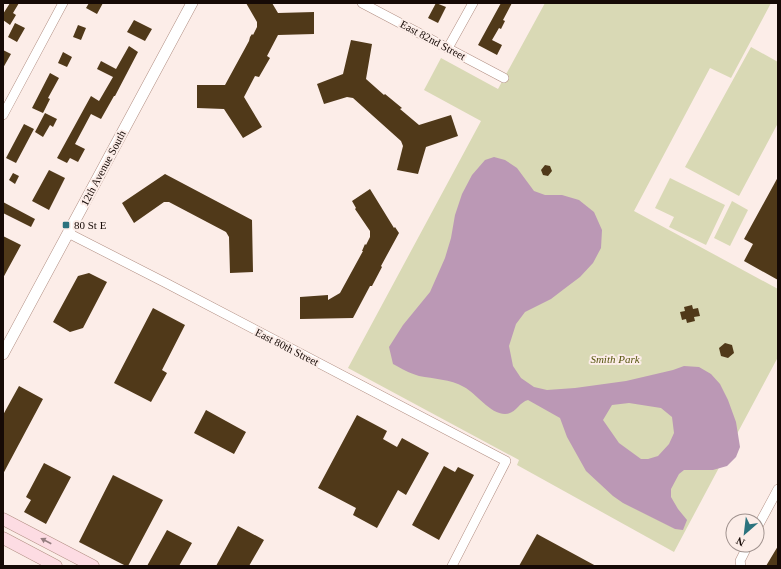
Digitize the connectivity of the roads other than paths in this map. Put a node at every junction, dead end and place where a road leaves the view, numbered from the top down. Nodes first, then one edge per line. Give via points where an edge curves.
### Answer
1 (63, 3) edge
2 (192, 3) edge
3 (362, 3) edge
4 (473, 3) edge
5 (448, 48) junction
6 (504, 78) dead end
7 (3, 115) edge
8 (68, 233) junction
9 (3, 354) edge
10 (778, 489) edge
11 (765, 513) edge
12 (3, 519) edge
13 (3, 538) edge
14 (64, 551) junction
15 (744, 553) edge
16 (56, 566) edge
17 (93, 566) edge
18 (452, 566) edge
19 (741, 566) edge

1 - 7 street
2 - 8 street, 12th Avenue South
3 - 5 street, East 82nd Street
4 - 5 street
5 - 6 street, East 82nd Street
8 - 9 street, 12th Avenue South
8 - 18 street, East 80th Street via 506,461
10 - 11 street
14 -> 12 main road
13 - 16 main road
14 - 16 main road
14 - 17 main road
15 - 19 street via 740,561

